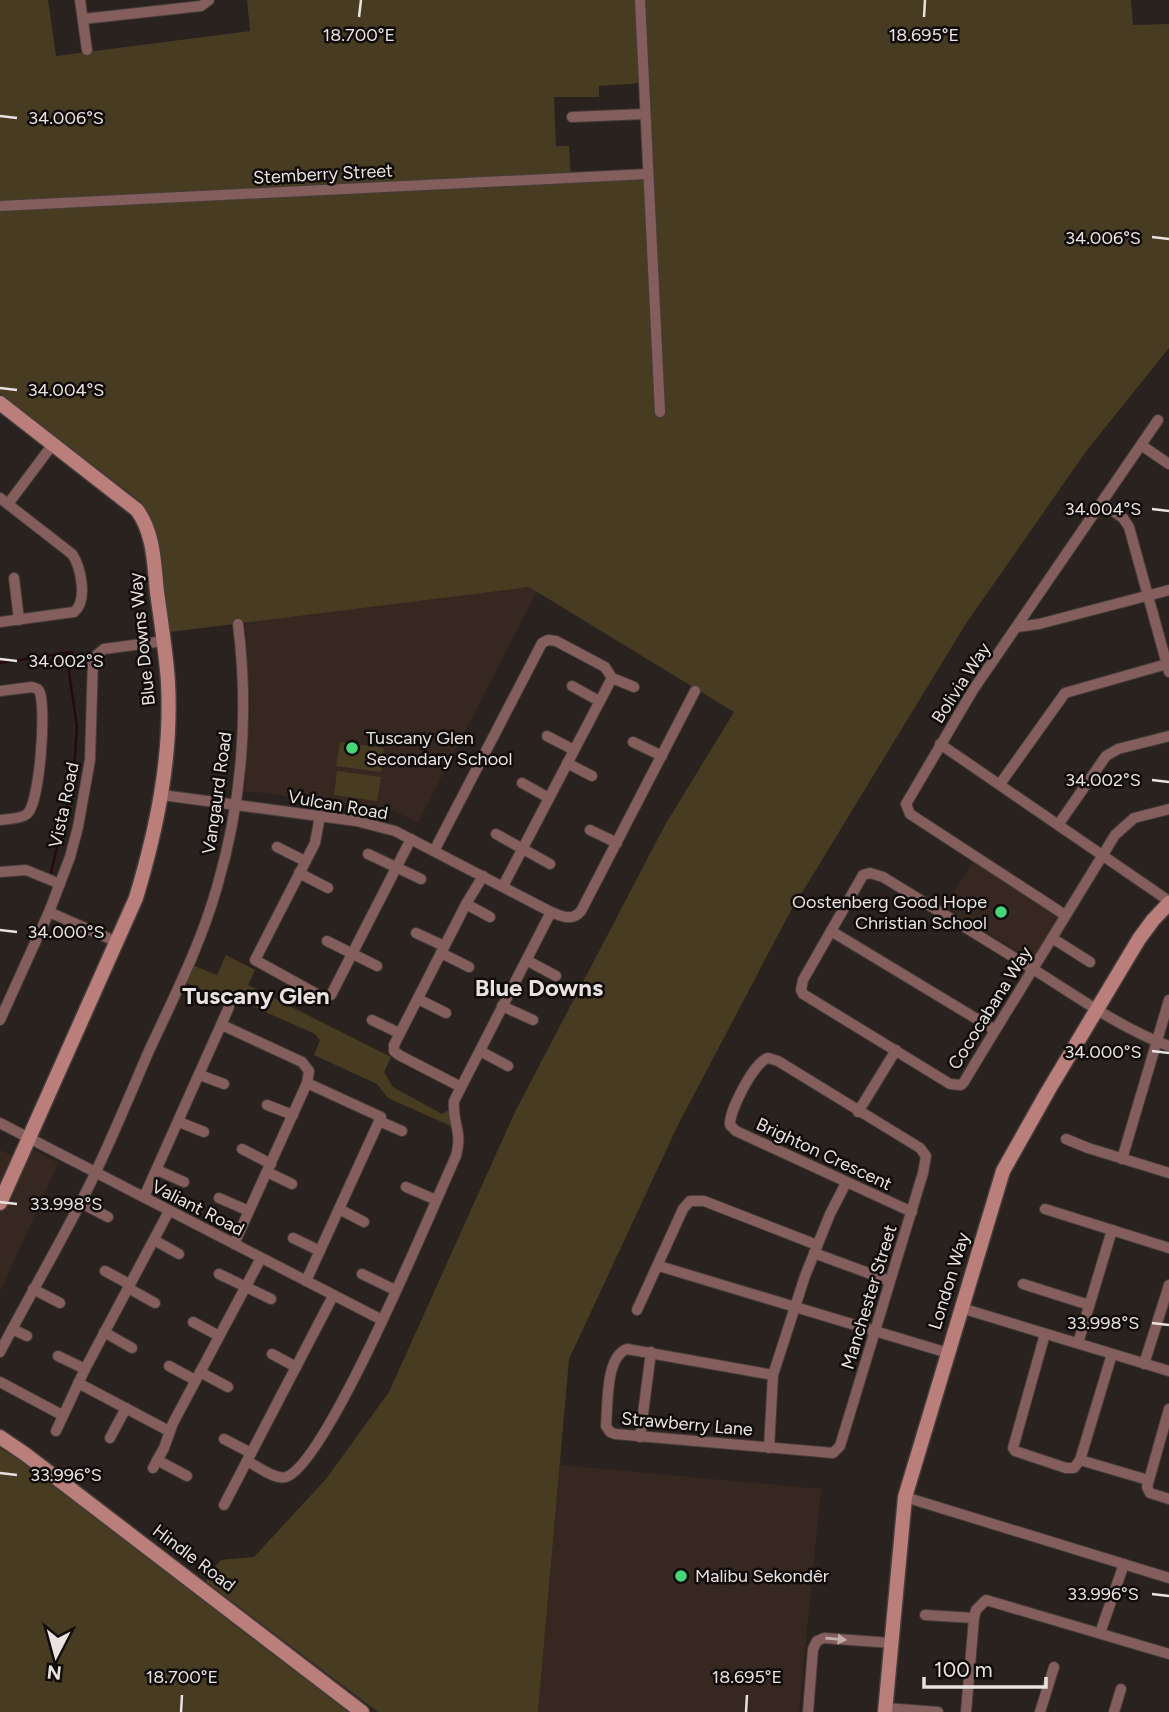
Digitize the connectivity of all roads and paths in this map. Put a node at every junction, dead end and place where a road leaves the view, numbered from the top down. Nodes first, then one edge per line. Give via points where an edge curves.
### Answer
1 (80, 0) edge
2 (209, 0) edge
3 (640, 0) edge
4 (83, 19) junction
5 (87, 50) dead end
6 (645, 114) junction
7 (572, 117) dead end
8 (648, 174) junction
9 (0, 206) edge
10 (0, 403) edge
11 (660, 412) dead end
12 (1158, 421) dead end
13 (53, 444) junction
14 (1141, 445) junction
15 (1169, 464) edge
16 (4, 501) edge
17 (1102, 503) junction
18 (14, 578) dead end
19 (1169, 590) edge
20 (1148, 596) junction
21 (19, 620) junction
22 (0, 622) edge
23 (238, 624) dead end
24 (1017, 627) junction
25 (164, 641) junction
26 (1168, 668) edge
27 (612, 678) junction
28 (572, 686) dead end
29 (634, 687) dead end
30 (0, 691) edge
31 (695, 691) dead end
32 (599, 701) junction
33 (547, 736) dead end
34 (1169, 736) edge
35 (633, 742) dead end
36 (940, 744) junction
37 (574, 750) junction
38 (662, 757) junction
39 (568, 763) junction
40 (592, 776) dead end
41 (522, 783) dead end
42 (1000, 784) junction
43 (162, 795) junction
44 (549, 798) junction
45 (235, 805) junction
46 (1169, 809) edge
47 (320, 816) junction
48 (0, 820) edge
49 (1058, 825) junction
50 (590, 830) dead end
51 (496, 834) dead end
52 (411, 839) junction
53 (617, 843) junction
54 (277, 847) dead end
55 (523, 849) junction
56 (434, 851) junction
57 (368, 854) dead end
58 (1101, 856) junction
59 (305, 862) junction
60 (550, 864) dead end
61 (398, 869) junction
62 (0, 872) edge
63 (299, 873) junction
64 (483, 876) junction
65 (421, 879) dead end
66 (60, 884) junction
67 (503, 886) junction
68 (328, 888) dead end
69 (1169, 902) edge
70 (466, 904) junction
71 (49, 912) junction
72 (551, 912) junction
73 (1065, 915) junction
74 (490, 917) dead end
75 (831, 931) junction
76 (416, 933) dead end
77 (1052, 938) junction
78 (327, 941) dead end
79 (117, 942) junction
80 (443, 950) junction
81 (352, 954) junction
82 (528, 961) junction
83 (1090, 962) dead end
84 (377, 966) dead end
85 (470, 967) dead end
86 (1033, 969) junction
87 (556, 976) dead end
88 (418, 999) junction
89 (1169, 1000) edge
90 (502, 1006) junction
91 (229, 1007) dead end
92 (1098, 1008) junction
93 (446, 1013) dead end
94 (0, 1020) edge
95 (372, 1020) dead end
96 (533, 1020) dead end
97 (222, 1025) junction
98 (995, 1030) junction
99 (399, 1033) junction
100 (1156, 1041) junction
101 (1169, 1046) edge
102 (896, 1050) junction
103 (480, 1051) junction
104 (508, 1066) dead end
105 (200, 1074) junction
106 (307, 1083) junction
107 (224, 1084) dead end
108 (461, 1087) junction
109 (267, 1105) dead end
110 (858, 1112) junction
111 (293, 1115) junction
112 (379, 1121) junction
113 (178, 1122) junction
114 (0, 1123) edge
115 (402, 1131) dead end
116 (204, 1132) dead end
117 (29, 1139) junction
118 (1066, 1139) dead end
119 (920, 1148) joint
120 (242, 1149) dead end
121 (1122, 1159) junction
122 (269, 1168) junction
123 (157, 1170) junction
124 (95, 1173) junction
125 (1169, 1173) edge
126 (184, 1182) dead end
127 (846, 1183) junction
128 (292, 1184) dead end
129 (406, 1187) dead end
130 (144, 1198) junction
131 (219, 1198) dead end
132 (436, 1200) junction
133 (0, 1203) edge
134 (81, 1203) junction
135 (339, 1209) junction
136 (1045, 1209) dead end
137 (169, 1211) junction
138 (249, 1211) junction
139 (912, 1212) junction
140 (108, 1217) dead end
141 (364, 1222) dead end
142 (1112, 1230) junction
143 (293, 1238) dead end
144 (154, 1240) junction
145 (234, 1244) junction
146 (1169, 1248) edge
147 (816, 1249) junction
148 (320, 1251) junction
149 (179, 1254) dead end
150 (261, 1258) junction
151 (659, 1266) junction
152 (105, 1271) dead end
153 (219, 1274) dead end
154 (362, 1274) dead end
155 (890, 1281) junction
156 (306, 1282) junction
157 (1023, 1284) dead end
158 (1169, 1285) edge
159 (128, 1286) junction
160 (246, 1287) junction
161 (33, 1289) junction
162 (396, 1290) junction
163 (333, 1296) junction
164 (271, 1299) dead end
165 (60, 1303) dead end
166 (155, 1303) dead end
167 (1089, 1305) junction
168 (795, 1306) junction
169 (961, 1308) junction
170 (637, 1310) dead end
171 (382, 1320) junction
172 (193, 1322) dead end
173 (12, 1329) junction
174 (875, 1331) junction
175 (104, 1332) junction
176 (1045, 1334) junction
177 (27, 1336) dead end
178 (219, 1336) junction
179 (1078, 1343) junction
180 (132, 1348) dead end
181 (0, 1352) edge
182 (651, 1352) junction
183 (948, 1353) junction
184 (272, 1354) dead end
185 (1112, 1354) junction
186 (58, 1356) dead end
187 (1144, 1364) junction
188 (169, 1366) dead end
189 (296, 1367) junction
190 (85, 1369) junction
191 (1169, 1371) edge
192 (197, 1376) junction
193 (773, 1376) junction
194 (0, 1382) edge
195 (78, 1383) junction
196 (228, 1387) dead end
197 (126, 1408) junction
198 (1169, 1409) edge
199 (62, 1415) junction
200 (55, 1431) dead end
201 (169, 1431) junction
202 (0, 1437) edge
203 (640, 1437) junction
204 (110, 1438) dead end
205 (224, 1439) dead end
206 (769, 1448) junction
207 (833, 1453) joint
208 (249, 1457) junction
209 (1080, 1460) junction
210 (187, 1476) dead end
211 (1148, 1480) junction
212 (905, 1497) junction
213 (1169, 1499) edge
214 (225, 1505) dead end
215 (1124, 1564) junction
216 (1169, 1578) edge
217 (925, 1615) dead end
218 (974, 1618) junction
219 (1100, 1633) junction
220 (891, 1643) junction
221 (1169, 1654) edge
222 (1054, 1667) dead end
223 (1121, 1689) dead end
224 (885, 1710) edge
225 (362, 1712) edge
226 (808, 1712) edge
227 (938, 1712) edge
228 (966, 1712) edge
229 (1040, 1712) edge
230 (1114, 1712) edge

1 - 4 street
2 - 4 street via 201,6
3 - 6 street
4 - 5 street
6 - 7 street
6 - 8 street
8 - 9 street, Stemberry Street
8 - 11 street
10 - 13 street, Blue Downs Way
12 - 14 street, Bolivia Way
13 - 16 street
13 - 25 street, Blue Downs Way via 137,510 148,526
14 - 15 street
14 - 17 street, Bolivia Way
16 - 21 street via 72,554 78,564 82,599 74,612
17 - 20 street via 1129,527
17 - 24 street, Bolivia Way
18 - 21 street
19 - 20 street
20 - 24 street
20 - 26 street
21 - 22 street
23 - 45 street, Vangaurd Road via 243,701
24 - 36 street, Bolivia Way
25 - 43 street, Blue Downs Way via 168,728
25 - 66 street, Vista Road via 104,649 93,658 88,779
26 - 42 street via 1065,693
27 - 29 street
27 - 32 street
27 - 56 street via 605,667 556,641 542,643
28 - 32 street
30 - 48 street via 37,688 43,722 32,808 24,816
31 - 38 street
32 - 37 street
33 - 37 street
34 - 49 street via 1106,756
35 - 38 street
36 - 42 street
36 - 73 street, Bolivia Way via 907,801 910,814
37 - 39 street
38 - 53 street
39 - 40 street
39 - 44 street
41 - 44 street
42 - 49 street
43 - 45 street, Vulcan Road
43 - 79 street, Blue Downs Way via 136,898
44 - 55 street
45 - 47 street, Vulcan Road
45 - 124 street, Vangaurd Road via 217,889 191,961
46 - 58 street, Cococabana Way via 1125,824
47 - 52 street, Vulcan Road via 375,824
47 - 59 street via 317,837
49 - 58 street
50 - 53 street
51 - 55 street
52 - 56 street, Vulcan Road
52 - 61 street
53 - 72 street, Vulcan Road via 581,911 573,917
54 - 59 street
55 - 60 street
55 - 67 street
56 - 64 street, Vulcan Road
57 - 61 street
58 - 69 street
58 - 73 street, Cococabana Way
59 - 63 street
61 - 65 street
61 - 81 street
62 - 66 street via 23,870
63 - 68 street
63 - 81 street via 255,960 325,998 331,995
64 - 67 street, Vulcan Road
64 - 70 street
66 - 71 street, Vista Road
67 - 72 street, Vulcan Road
69 - 92 street, London Way via 1139,939
70 - 74 street
70 - 80 street
71 - 79 street
71 - 94 street, Vista Road
72 - 82 street
73 - 77 street, Cococabana Way
75 - 86 street, Cococabana Way via 863,875 870,873
75 - 98 street
75 - 102 street, Cococabana Way via 801,984 803,994
76 - 80 street
77 - 83 street
77 - 86 street, Cococabana Way
78 - 81 street
79 - 117 street, Blue Downs Way
80 - 85 street
80 - 88 street
81 - 84 street
82 - 87 street
82 - 90 street
86 - 92 street
86 - 98 street, Cococabana Way
88 - 93 street
88 - 99 street
89 - 100 street
90 - 96 street
90 - 103 street
91 - 97 street
92 - 100 street
92 - 169 street, London Way via 1008,1159
95 - 99 street
97 - 105 street
97 - 106 street via 302,1062 309,1071
98 - 102 street, Cococabana Way via 961,1084 950,1084
99 - 108 street via 394,1051
100 - 101 street
100 - 121 street
102 - 110 street
103 - 104 street
103 - 108 street
105 - 107 street
105 - 113 street
106 - 111 street
106 - 112 street via 382,1116
108 - 132 street via 453,1114 460,1133 458,1146
109 - 111 street
110 - 119 street, Brighton Crescent
110 - 127 street, Brighton Crescent via 768,1058 758,1064 729,1119 736,1131
111 - 122 street
112 - 115 street
112 - 135 street
113 - 116 street
113 - 123 street
114 - 117 street, Valiant Road
117 - 124 street, Valiant Road
117 - 133 street, Blue Downs Way
118 - 121 street
119 - 139 street, Manchester Street via 926,1161
120 - 122 street
121 - 125 street
122 - 128 street
122 - 138 street
123 - 126 street
123 - 130 street
124 - 130 street, Valiant Road
124 - 134 street, Vangaurd Road
127 - 139 street, Brighton Crescent
127 - 147 street
129 - 132 street
130 - 137 street, Valiant Road
131 - 138 street
132 - 162 street
134 - 140 street
134 - 161 street, Vangaurd Road
135 - 141 street
135 - 148 street
136 - 142 street
137 - 144 street
137 - 145 street, Valiant Road
138 - 145 street
139 - 155 street, Manchester Street
142 - 146 street
142 - 167 street
143 - 148 street
144 - 149 street
144 - 159 street
145 - 150 street, Valiant Road
147 - 151 street via 695,1199 683,1209
147 - 155 street
147 - 168 street
148 - 156 street
150 - 156 street, Valiant Road
150 - 160 street
151 - 168 street
151 - 170 street
152 - 159 street
153 - 160 street
154 - 162 street
155 - 174 street, Manchester Street
156 - 163 street, Valiant Road
157 - 167 street
158 - 187 street
159 - 166 street
159 - 175 street
160 - 164 street
160 - 178 street
161 - 165 street
161 - 173 street, Vangaurd Road
162 - 171 street
163 - 171 street, Valiant Road
163 - 189 street
167 - 179 street
168 - 174 street
168 - 193 street
169 - 176 street
169 - 183 street, London Way
171 - 208 street via 335,1415 296,1469 280,1478
172 - 178 street
173 - 177 street
173 - 181 street, Vangaurd Road
174 - 183 street
174 - 207 street, Manchester Street via 840,1446
175 - 180 street
175 - 190 street
176 - 179 street
176 - 209 street via 1013,1448 1066,1468 1074,1468
178 - 192 street
179 - 185 street
182 - 193 street, Strawberry Lane
182 - 203 street
182 - 203 street, Strawberry Lane via 620,1351 611,1373 606,1426 615,1434
183 - 212 street, London Way
184 - 189 street
185 - 187 street
185 - 209 street
186 - 190 street
187 - 191 street
188 - 192 street
189 - 208 street
190 - 195 street
192 - 196 street
192 - 201 street
193 - 206 street
194 - 199 street
195 - 197 street
195 - 199 street
197 - 201 street
197 - 204 street
198 - 211 street
199 - 200 street
201 - 210 street via 155,1464
202 - 225 street, Hindle Road
203 - 206 street, Strawberry Lane
205 - 208 street
206 - 207 street, Strawberry Lane
208 - 214 street
209 - 211 street
211 - 213 street via 1150,1493
212 - 215 street
212 - 220 street, London Way
215 - 216 street
215 - 219 street
217 - 218 street
218 - 219 street via 980,1605 991,1600
218 - 228 street
219 - 221 street
220 - 224 street, London Way
226 -> 220 street via 817,1641 824,1637
222 - 229 street
223 - 230 street
224 - 227 street

